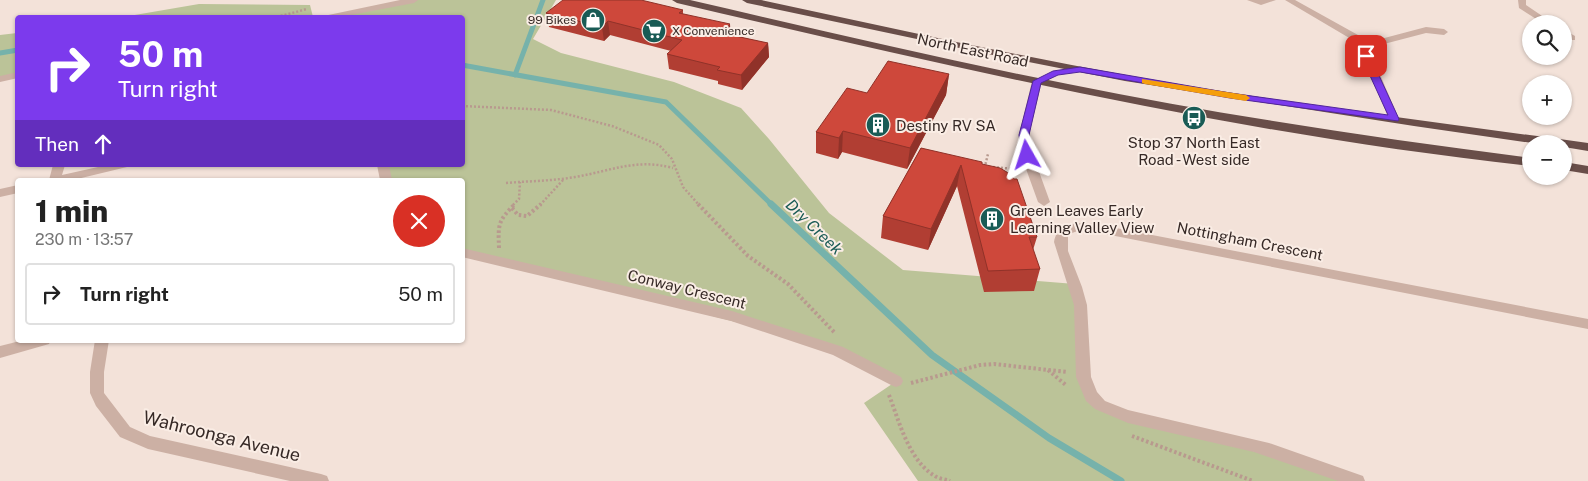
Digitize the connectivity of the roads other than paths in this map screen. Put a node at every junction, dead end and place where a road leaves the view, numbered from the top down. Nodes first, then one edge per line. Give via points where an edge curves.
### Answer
1 (375, 0) edge
2 (414, 0) edge
3 (677, 0) edge
4 (747, 0) edge
5 (1251, 0) edge
6 (1272, 0) edge
7 (1288, 0) edge
8 (1522, 0) edge
9 (328, 15) edge
10 (333, 15) edge
11 (1536, 15) edge
12 (1444, 32) dead end
13 (1361, 47) junction
14 (1007, 55) junction
15 (1080, 69) junction
16 (15, 76) edge
17 (0, 79) edge
18 (1037, 81) junction
19 (1394, 119) junction
20 (1588, 147) edge
21 (1522, 161) edge
22 (114, 167) edge
23 (1572, 167) edge
24 (1588, 170) edge
25 (65, 178) edge
26 (15, 190) edge
27 (0, 193) edge
28 (1044, 202) dead end
29 (465, 253) edge
30 (1588, 324) edge
31 (33, 343) edge
32 (102, 343) edge
33 (0, 352) edge
34 (896, 381) dead end
35 (321, 481) edge
36 (1357, 481) edge

1 - 9 street
2 - 10 street
3 - 18 highway, North East Road
4 - 14 highway, North East Road
5 - 6 street
7 - 13 street via 1355,37
8 - 11 lane via 1522,6
12 - 13 lane via 1426,30
13 - 19 street
14 - 15 highway, North East Road
14 - 18 highway via 1028,68
15 - 18 highway via 1056,73
15 - 19 highway, North East Road
16 - 17 street
18 - 21 highway, North East Road via 1268,123
18 - 28 street via 1024,135 1027,155
19 - 20 highway, North East Road
22 - 25 street
23 - 24 highway
26 - 27 street
29 - 34 street, Conway Crescent via 732,316 838,351
30 - 36 street, Nottingham Crescent via 1082,226 1061,235 1059,241 1081,310 1082,374 1088,391 1098,404 1122,415 1262,446
31 - 33 street
32 - 35 street, Wahroonga Avenue via 97,393 125,432 148,442

